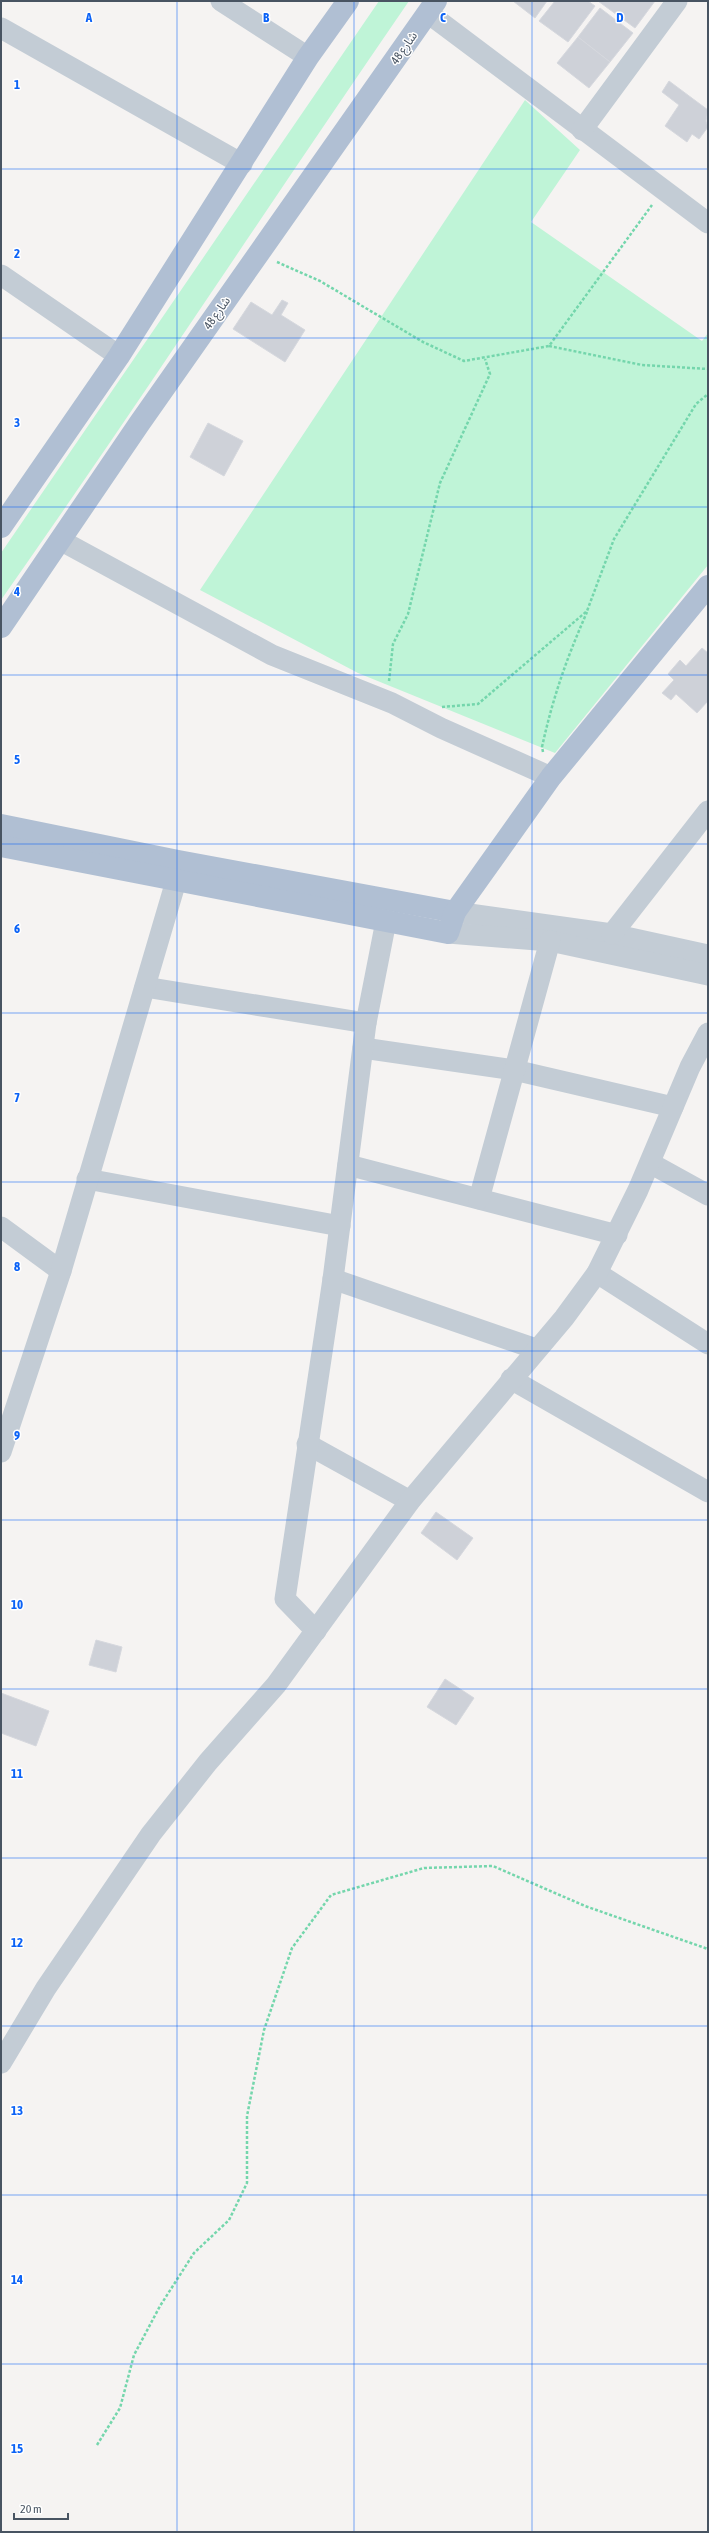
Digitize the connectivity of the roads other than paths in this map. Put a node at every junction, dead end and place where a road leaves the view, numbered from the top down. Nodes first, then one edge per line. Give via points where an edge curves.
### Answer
1 (221, 1) edge
2 (348, 1) edge
3 (676, 1) edge
4 (432, 7) edge
5 (1, 28) edge
6 (308, 58) junction
7 (582, 130) junction
8 (242, 164) junction
9 (708, 224) edge
10 (1, 275) edge
11 (119, 356) junction
12 (1, 527) edge
13 (60, 540) junction
14 (708, 586) edge
15 (1, 626) edge
16 (551, 777) junction
17 (708, 810) edge
18 (1, 825) edge
19 (1, 846) edge
20 (176, 881) junction
21 (455, 912) junction
22 (386, 921) junction
23 (448, 933) junction
24 (612, 934) junction
25 (550, 941) junction
26 (708, 955) edge
27 (708, 975) edge
28 (145, 987) junction
29 (366, 1023) junction
30 (708, 1033) edge
31 (363, 1048) junction
32 (514, 1070) junction
33 (673, 1106) junction
34 (650, 1163) junction
35 (348, 1165) junction
36 (87, 1178) junction
37 (708, 1195) edge
38 (479, 1198) junction
39 (340, 1226) junction
40 (1, 1227) edge
41 (617, 1235) junction
42 (62, 1271) junction
43 (597, 1273) junction
44 (333, 1279) junction
45 (708, 1344) edge
46 (536, 1349) junction
47 (511, 1379) junction
48 (8, 1410) edge
49 (306, 1444) junction
50 (1, 1452) edge
51 (708, 1492) edge
52 (410, 1501) junction
53 (316, 1631) junction
54 (1, 2063) edge

1 - 6 street
2 - 6 main road
3 - 7 street
4 - 7 street
4 - 13 main road, 48 شارع
5 - 8 street
6 - 8 main road
7 - 9 street
8 - 11 main road
10 - 11 street
11 - 12 main road
13 - 15 main road, 48 شارع
13 - 16 street via 272,655 392,703
14 - 16 main road
16 - 21 main road
17 - 24 street
18 - 21 main road via 178,861
19 - 20 main road
20 - 22 main road
20 - 28 street
21 - 23 main road
21 - 24 street
22 - 23 main road
22 - 29 street
23 - 25 street
24 - 26 street
25 - 27 street
25 - 32 street
28 - 29 street
28 - 36 street
29 - 31 street
30 - 33 street
31 - 32 street
31 - 35 street
32 - 33 street
32 - 38 street
33 - 34 street
34 - 37 street
34 - 41 street
35 - 38 street
35 - 39 street
36 - 39 street
36 - 42 street
38 - 41 street
39 - 44 street
40 - 42 street
41 - 43 street
42 - 48 street
43 - 45 street
43 - 46 street via 564,1318
44 - 46 street
44 - 49 street
46 - 47 street
47 - 51 street
47 - 52 street
48 - 50 street
49 - 52 street
49 - 53 street via 285,1599
52 - 53 street
53 - 54 street via 276,1685 208,1762 151,1834 46,1988

